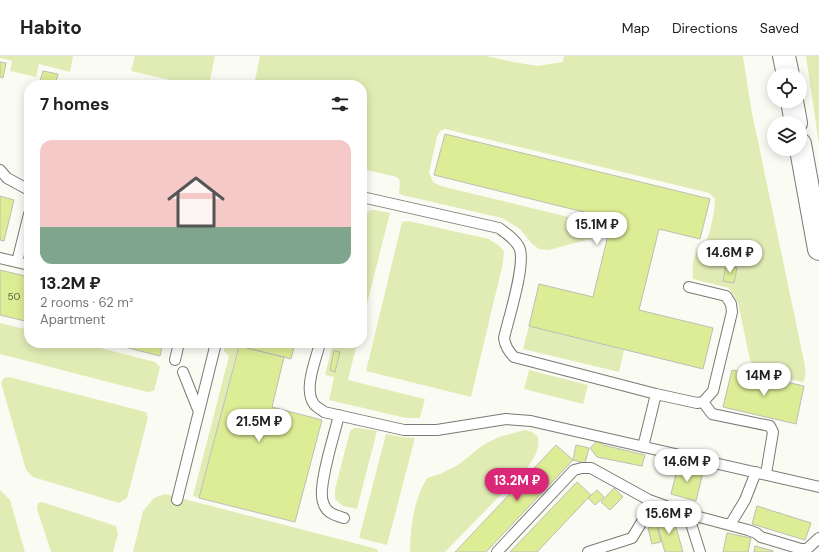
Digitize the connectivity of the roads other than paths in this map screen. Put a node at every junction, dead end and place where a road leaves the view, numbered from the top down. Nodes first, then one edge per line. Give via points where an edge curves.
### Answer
1 (784, 56) edge
2 (787, 68) edge
3 (802, 156) edge
4 (0, 170) edge
5 (24, 187) edge
6 (367, 198) edge
7 (24, 234) edge
8 (819, 249) edge
9 (0, 258) edge
10 (17, 262) junction
11 (24, 264) edge
12 (689, 287) dead end
13 (178, 348) edge
14 (215, 348) edge
15 (319, 348) edge
16 (175, 360) dead end
17 (183, 372) dead end
18 (656, 394) junction
19 (703, 402) junction
20 (199, 412) junction
21 (339, 415) junction
22 (643, 447) junction
23 (761, 473) junction
24 (819, 486) edge
25 (177, 500) dead end
26 (649, 500) junction
27 (688, 514) junction
28 (344, 518) dead end
29 (730, 525) junction
30 (819, 538) edge
31 (603, 550) edge
32 (497, 552) edge
33 (588, 552) edge
34 (700, 552) edge

1 - 2 main road
3 - 8 main road
4 - 5 lane via 7,178
6 - 18 lane via 499,228 513,238 520,248 522,264 504,338 508,352 514,358
7 - 10 lane
9 - 10 lane
10 - 11 lane
12 - 19 lane via 726,296 732,312 713,391
13 - 16 lane
14 - 20 lane
15 - 21 lane via 309,386 310,397 324,412
17 - 20 lane
18 - 19 lane via 690,402
18 - 22 lane
19 - 23 lane via 712,414 770,426 773,432
20 - 25 lane
21 - 22 lane via 416,431 458,428 506,419 530,421
21 - 28 lane via 322,484 322,502 331,514
22 - 23 lane
23 - 24 lane
23 - 29 lane
26 - 27 lane
26 - 31 lane via 643,520 632,538
26 - 32 lane via 591,468 574,470
27 - 29 lane
27 - 34 lane
29 - 30 lane via 801,549 807,549
31 - 33 lane

